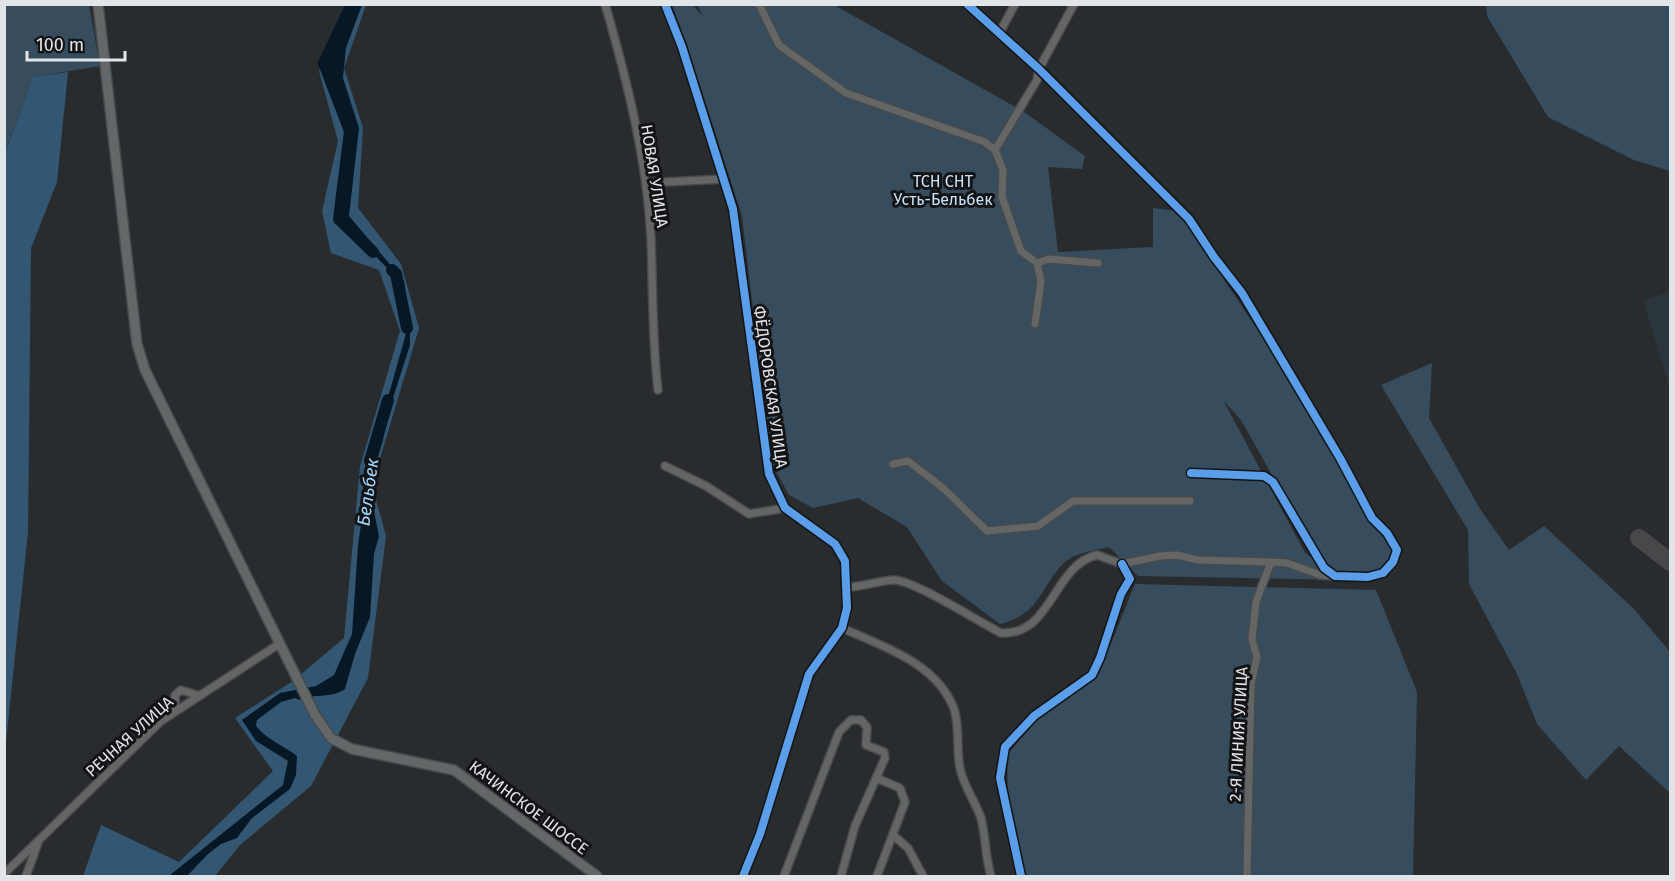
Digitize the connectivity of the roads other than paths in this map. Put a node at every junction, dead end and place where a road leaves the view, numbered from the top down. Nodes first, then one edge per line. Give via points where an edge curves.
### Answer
1 (98, 4) edge
2 (604, 4) edge
3 (665, 4) edge
4 (759, 4) edge
5 (967, 4) edge
6 (1015, 4) edge
7 (1074, 4) edge
8 (999, 34) junction
9 (1039, 69) junction
10 (995, 150) junction
11 (724, 179) junction
12 (646, 183) junction
13 (1037, 262) junction
14 (1098, 263) dead end
15 (1035, 324) dead end
16 (658, 390) dead end
17 (893, 464) dead end
18 (665, 466) dead end
19 (1191, 473) dead end
20 (1190, 501) dead end
21 (785, 508) junction
22 (1271, 562) junction
23 (1122, 564) junction
24 (1335, 576) junction
25 (847, 587) junction
26 (842, 628) junction
27 (279, 644) junction
28 (197, 695) junction
29 (175, 711) junction
30 (876, 778) junction
31 (893, 836) junction
32 (39, 840) junction
33 (4, 874) edge
34 (26, 876) edge
35 (597, 876) edge
36 (743, 876) edge
37 (784, 876) edge
38 (841, 876) edge
39 (877, 876) edge
40 (923, 876) edge
41 (992, 876) edge
42 (1021, 876) edge
43 (1246, 876) edge

1 - 27 main road, КАЧИНСКОЕ ШОССЕ via 137,344 145,370
2 - 12 street, НОВАЯ УЛИЦА via 620,55
3 - 11 street, ФЁДОРОВСКАЯ УЛИЦА
4 - 10 street via 779,45 846,93 985,142
5 - 8 street
6 - 8 street
7 - 9 street
8 - 9 street
9 - 10 street via 1037,80
9 - 24 street via 1189,219 1242,293 1361,499 1397,550 1383,573 1368,577
10 - 13 street via 1003,170 1002,197 1021,251
11 - 12 street
11 - 21 street, ФЁДОРОВСКАЯ УЛИЦА via 733,209 769,474
12 - 16 street, НОВАЯ УЛИЦА
13 - 14 street via 1049,259
13 - 15 street via 1041,280
17 - 20 street via 908,461 987,531 1038,526 1073,501
18 - 21 street via 749,514
19 - 24 street via 1264,476 1273,482 1324,568
21 - 25 street, ФЁДОРОВСКАЯ УЛИЦА via 835,544 845,561
22 - 23 street via 1198,560 1177,555
22 - 24 street
22 - 43 street, 2-Я ЛИНИЯ УЛИЦА via 1256,602 1252,639 1257,657 1251,684
23 - 25 street via 1097,555 1075,566 1033,622 1017,634 1001,633 911,583 893,580
23 - 42 street via 1130,579 1092,675 1034,716 1005,747 1000,778
25 - 26 street, ФЁДОРОВСКАЯ УЛИЦА
26 - 36 street, ФЁДОРОВСКАЯ УЛИЦА via 810,674
26 - 41 street via 922,668 945,692 954,710 960,769 981,819
27 - 28 street, РЕЧНАЯ УЛИЦА
27 - 35 main road, КАЧИНСКОЕ ШОССЕ via 330,738 352,749 454,770
28 - 29 street, РЕЧНАЯ УЛИЦА
28 - 29 street via 181,690 175,695
29 - 32 street, РЕЧНАЯ УЛИЦА
30 - 31 street via 900,788 905,802
30 - 37 street via 884,752 866,745 867,727 861,720 850,720 839,732
30 - 38 street via 855,826
31 - 39 street
31 - 40 street via 908,848
32 - 33 street
32 - 34 street, РЕЧНАЯ УЛИЦА

